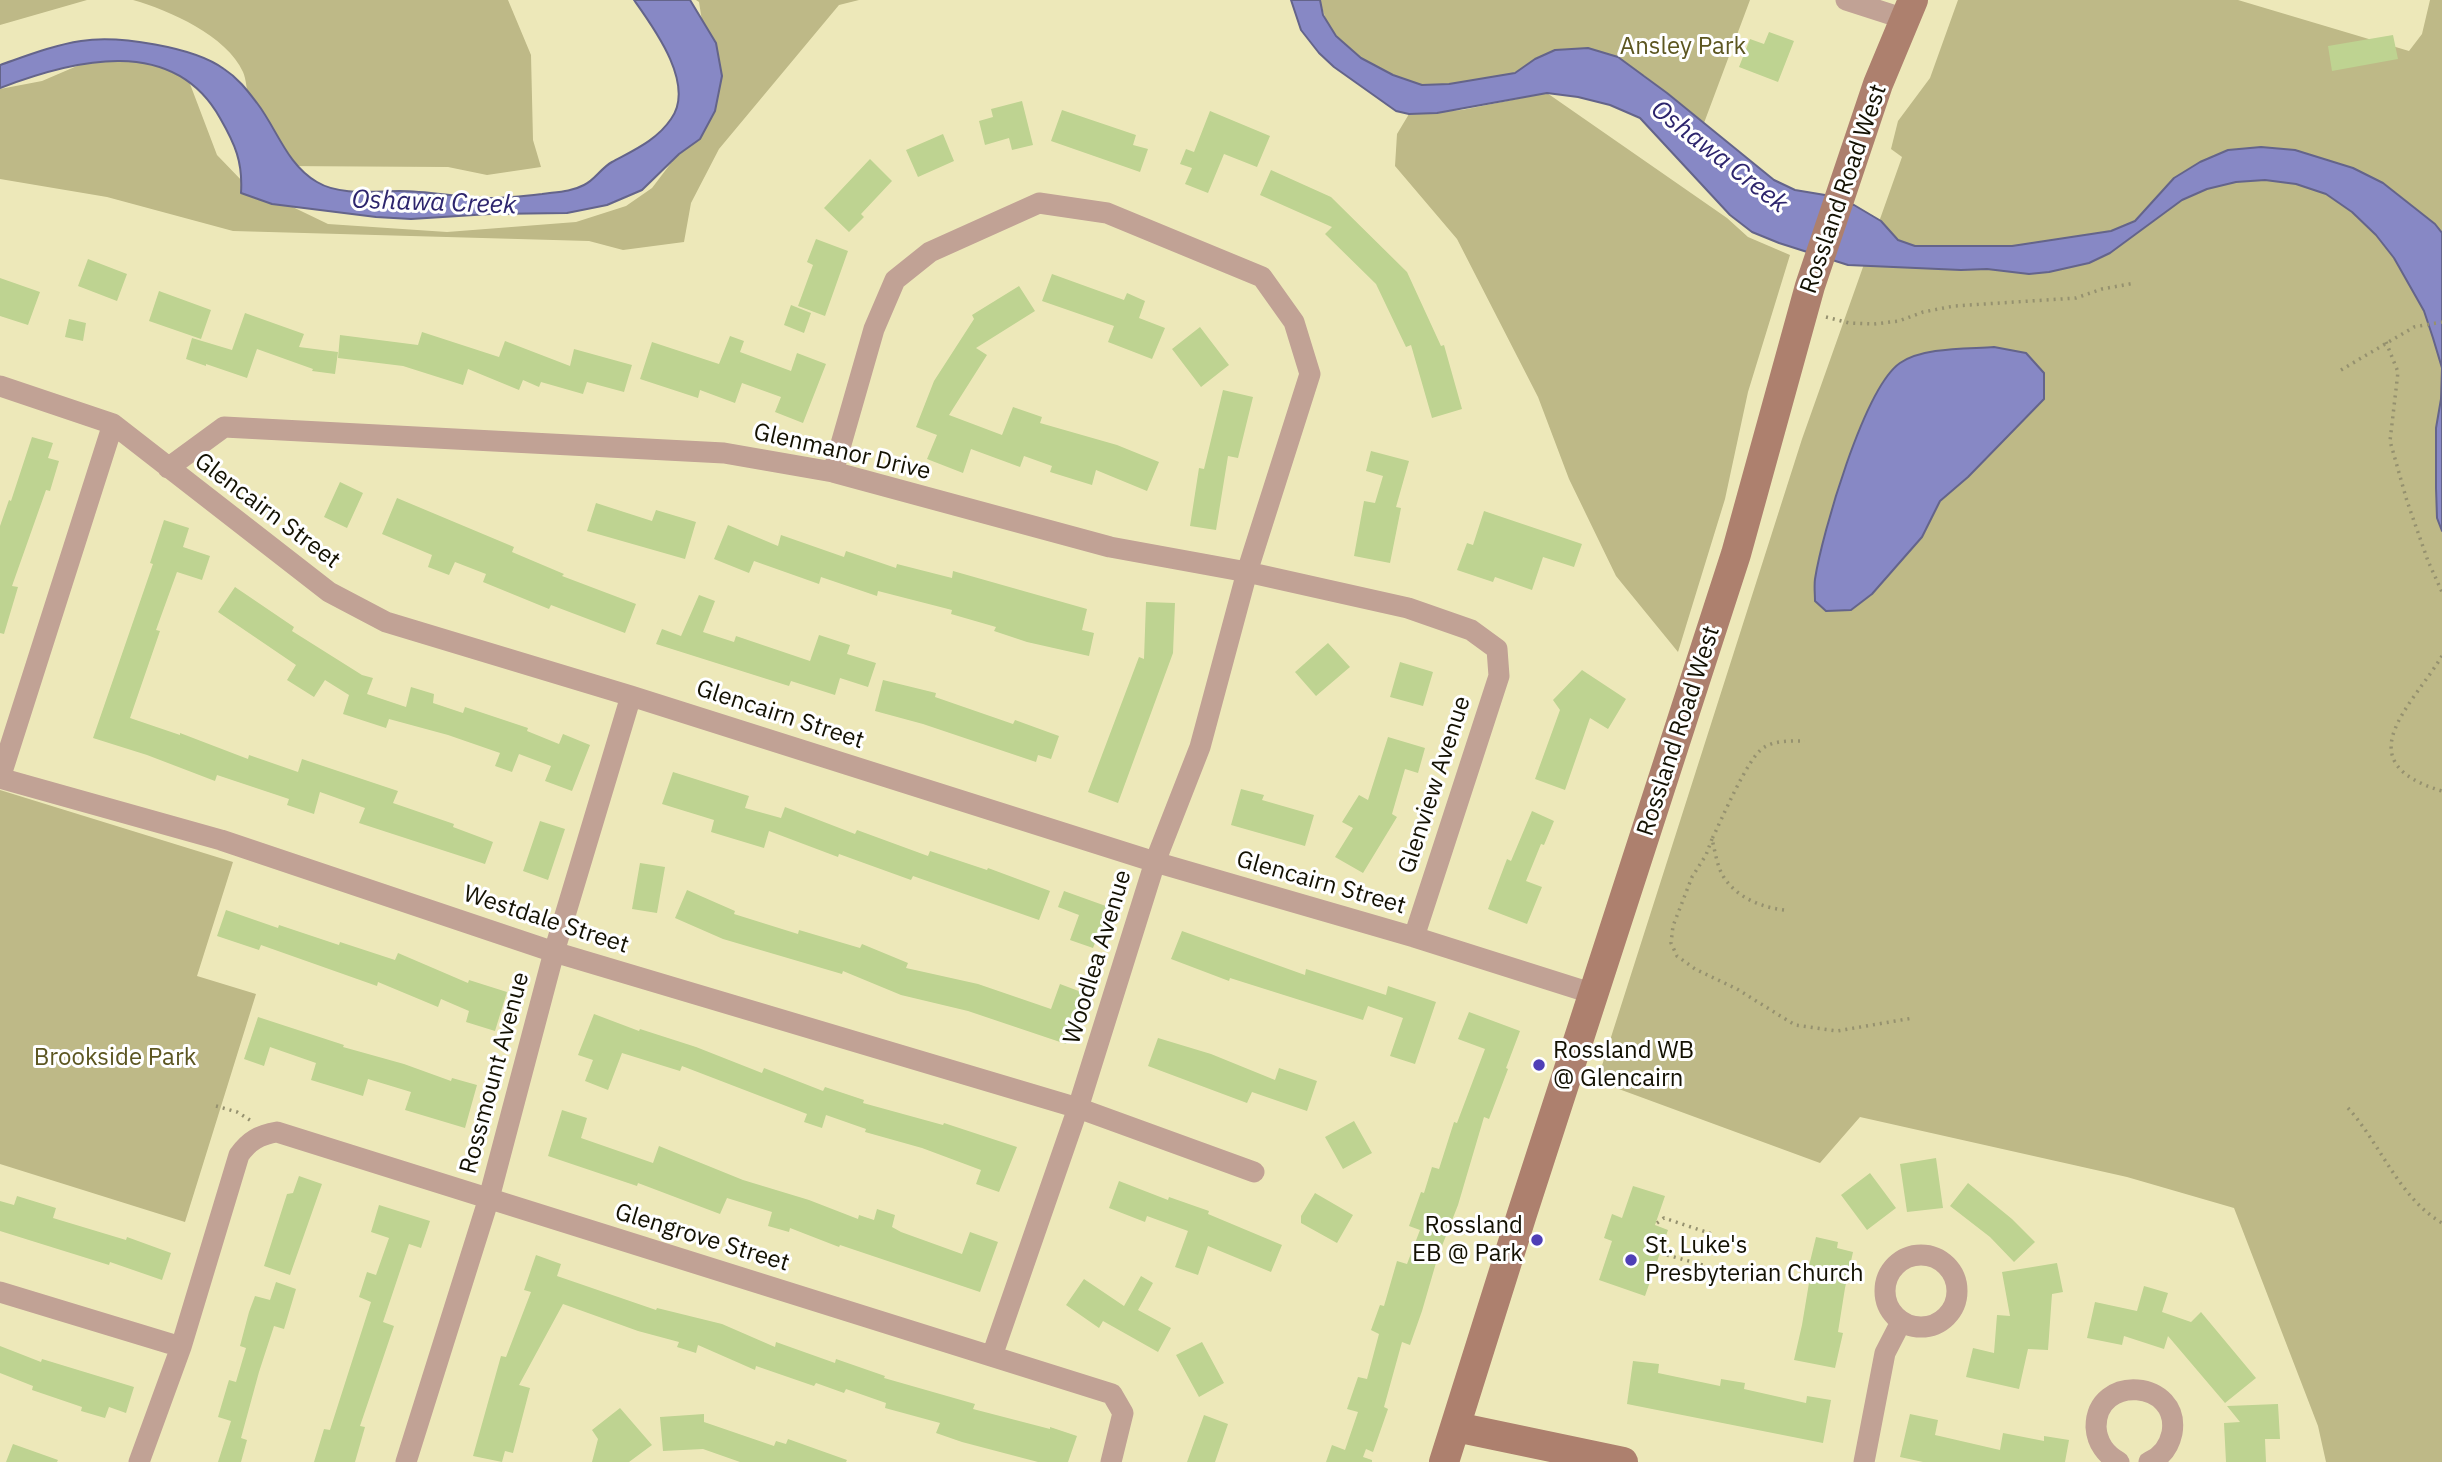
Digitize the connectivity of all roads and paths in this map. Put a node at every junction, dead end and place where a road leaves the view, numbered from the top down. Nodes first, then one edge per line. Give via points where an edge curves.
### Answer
1 (1846, 0) edge
2 (1909, 10) edge
3 (2135, 283) dead end
4 (1826, 317) dead end
5 (2442, 322) edge
6 (2386, 342) junction
7 (2341, 370) dead end
8 (0, 386) edge
9 (113, 424) junction
10 (167, 468) junction
11 (833, 472) junction
12 (1247, 572) junction
13 (2442, 592) edge
14 (1497, 649) joint
15 (2442, 656) edge
16 (631, 696) junction
17 (1805, 741) dead end
18 (0, 778) edge
19 (2442, 791) edge
20 (1712, 839) junction
21 (1155, 862) junction
22 (1784, 910) dead end
23 (1414, 937) junction
24 (554, 952) junction
25 (1594, 995) junction
26 (1913, 1018) dead end
27 (216, 1106) dead end
28 (1078, 1108) junction
29 (2348, 1108) dead end
30 (270, 1133) junction
31 (1254, 1172) dead end
32 (489, 1198) junction
33 (1657, 1223) dead end
34 (2442, 1223) edge
35 (1712, 1234) dead end
36 (1667, 1255) dead end
37 (1703, 1265) dead end
38 (0, 1292) edge
39 (1901, 1322) dead end
40 (181, 1348) junction
41 (992, 1356) junction
42 (1456, 1427) junction
43 (139, 1462) edge
44 (405, 1462) edge
45 (1111, 1462) edge
46 (1444, 1462) edge
47 (1623, 1462) edge
48 (1864, 1462) edge
49 (2118, 1462) edge
50 (2149, 1462) edge

1 - 2 street
2 - 25 main road, Rossland Road West via 1878,84 1810,286 1736,554
3 - 4 path via 2076,298 1954,306 1874,324
5 - 6 path via 2414,327
6 - 7 path
6 - 13 path via 2398,372 2390,441
8 - 9 street, Glencairn Street
9 - 10 street, Glencairn Street
9 - 18 street
10 - 11 street, Glenmanor Drive via 223,427 724,453
10 - 16 street, Glencairn Street via 329,592 386,622
11 - 12 street, Glenmanor Drive via 1110,547
11 - 12 street, Woodlea Avenue via 873,329 895,280 930,252 1040,202 1107,213 1262,277 1294,322 1310,374
12 - 14 street, Glenmanor Drive via 1408,608 1471,630
12 - 21 street, Woodlea Avenue via 1200,747
14 - 23 street, Glenview Avenue via 1499,676
15 - 19 path via 2399,717 2390,741 2397,766 2412,780
16 - 21 street, Glencairn Street
16 - 24 street, Rossmount Avenue
17 - 20 path via 1783,741 1762,749 1742,776
18 - 24 street, Westdale Street via 221,840
20 - 22 path via 1723,876 1738,892 1754,903
20 - 26 path via 1673,926 1671,943 1677,956 1795,1025 1837,1031
21 - 23 street, Glencairn Street
21 - 28 street, Woodlea Avenue
23 - 25 street, Glencairn Street
24 - 28 street, Westdale Street
24 - 32 street, Rossmount Avenue
25 - 42 main road, Rossland Road West
27 - 30 path
28 - 31 street, Westdale Street
28 - 41 street, Woodlea Avenue
29 - 34 path via 2416,1201
30 - 32 street, Glengrove Street
30 - 40 street via 248,1143 239,1155
32 - 41 street, Glengrove Street
32 - 44 street, Rossmount Avenue
33 - 35 path via 1664,1219
36 - 37 path
38 - 40 street
39 - 48 street via 1885,1353
40 - 43 street
41 - 45 street, Glengrove Street via 1112,1394 1123,1413
42 - 46 main road, Rossland Road West
42 - 47 main road
49 - 50 street via 2100,1444 2097,1420 2109,1398 2131,1389 2155,1394 2171,1414 2171,1440

